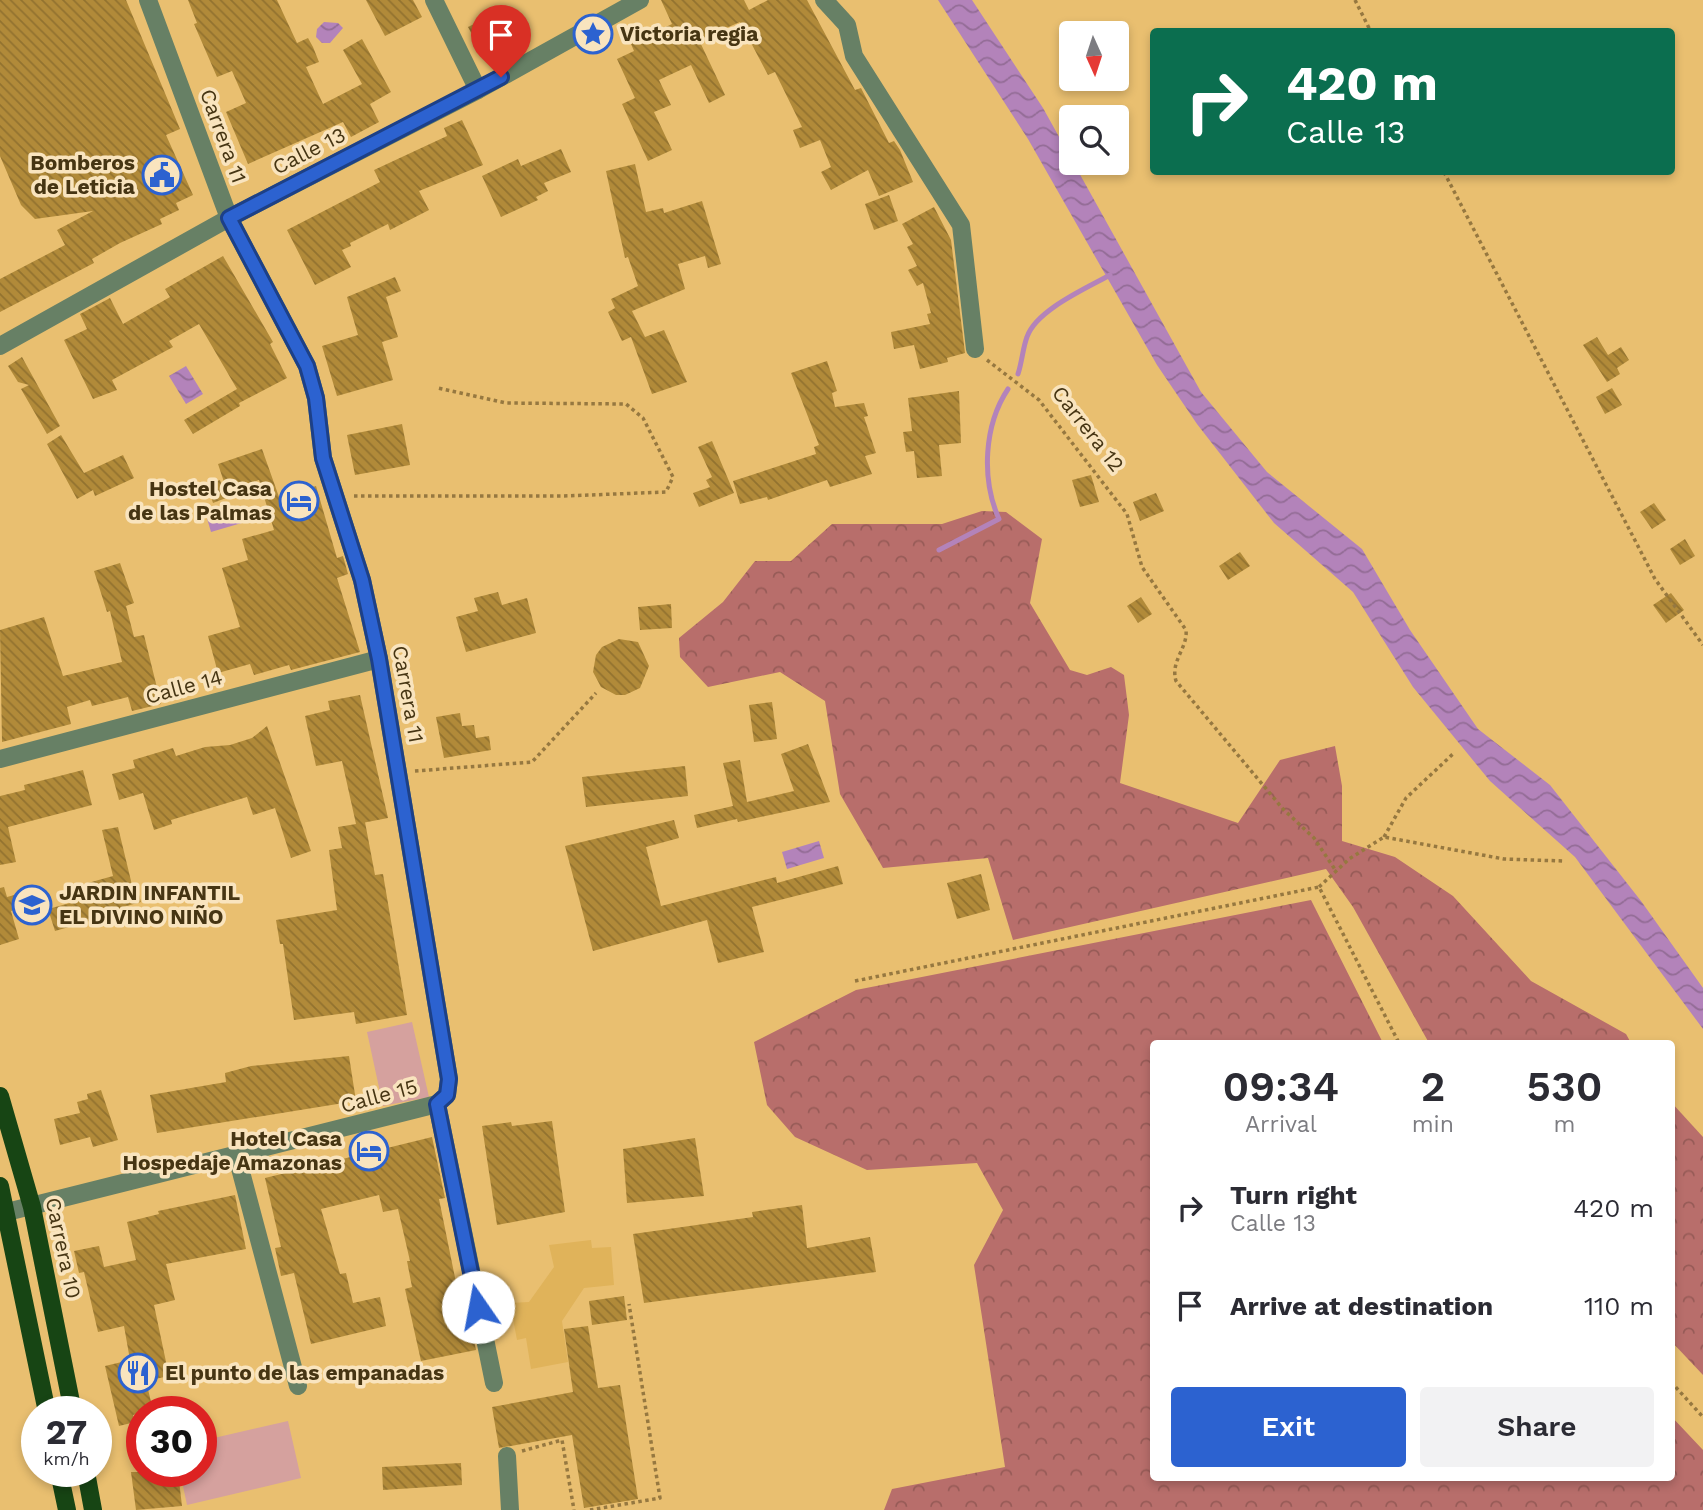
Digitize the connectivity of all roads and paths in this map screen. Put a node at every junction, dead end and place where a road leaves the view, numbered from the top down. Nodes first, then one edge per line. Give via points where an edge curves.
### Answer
1 (148, 0) edge
2 (434, 0) edge
3 (640, 0) edge
4 (824, 0) edge
5 (1355, 0) edge
6 (1369, 28) edge
7 (478, 90) junction
8 (1446, 175) edge
9 (229, 218) junction
10 (0, 346) edge
11 (975, 349) joint
12 (438, 388) dead end
13 (334, 496) junction
14 (1703, 645) edge
15 (379, 659) junction
16 (596, 693) dead end
17 (1455, 752) dead end
18 (0, 758) edge
19 (398, 772) junction
20 (1384, 837) junction
21 (1563, 861) dead end
22 (1336, 871) junction
23 (1319, 887) junction
24 (855, 981) dead end
25 (1397, 1040) edge
26 (0, 1096) edge
27 (437, 1104) junction
28 (237, 1157) junction
29 (0, 1186) edge
30 (32, 1207) junction
31 (7, 1212) junction
32 (629, 1304) dead end
33 (494, 1383) dead end
34 (298, 1386) dead end
35 (1675, 1386) edge
36 (44, 1396) edge
37 (71, 1396) edge
38 (1703, 1417) edge
39 (507, 1456) joint
40 (63, 1487) edge
41 (89, 1487) edge
42 (67, 1510) edge
43 (93, 1510) edge
44 (510, 1510) edge
45 (574, 1510) edge
46 (590, 1510) edge

1 - 9 street, Carrera 11
2 - 7 street
3 - 7 street, Calle 13
4 - 11 street via 847,24 854,56 961,225
5 - 6 path
7 - 9 street, Calle 13
8 - 14 path via 1655,579
9 - 10 street, Calle 13
9 - 13 street, Carrera 11 via 307,366
11 - 22 path, Carrera 12 via 1039,400 1127,514 1142,567 1186,630 1176,681 1283,809 1314,838
12 - 13 path via 506,403 626,404 643,418 673,477 666,492
13 - 15 street, Carrera 11 via 362,580
15 - 18 street, Calle 14
15 - 19 street, Carrera 11
16 - 19 path via 532,762
17 - 20 path via 1406,798
19 - 27 street, Carrera 11 via 449,1079 447,1095
20 - 21 path via 1504,859
20 - 22 path
22 - 23 path
23 - 24 path
23 - 25 path
26 - 30 main road, Carrera 10
27 - 28 street, Calle 15
27 - 33 street
28 - 30 street, Calle 15
28 - 34 street
29 - 31 main road
30 - 31 street, Calle 15
30 - 37 main road, Carrera 10
31 - 36 main road
32 - 46 path via 660,1498
35 - 38 path
39 - 44 street
39 - 45 path via 562,1440
40 - 42 main road
41 - 43 main road

